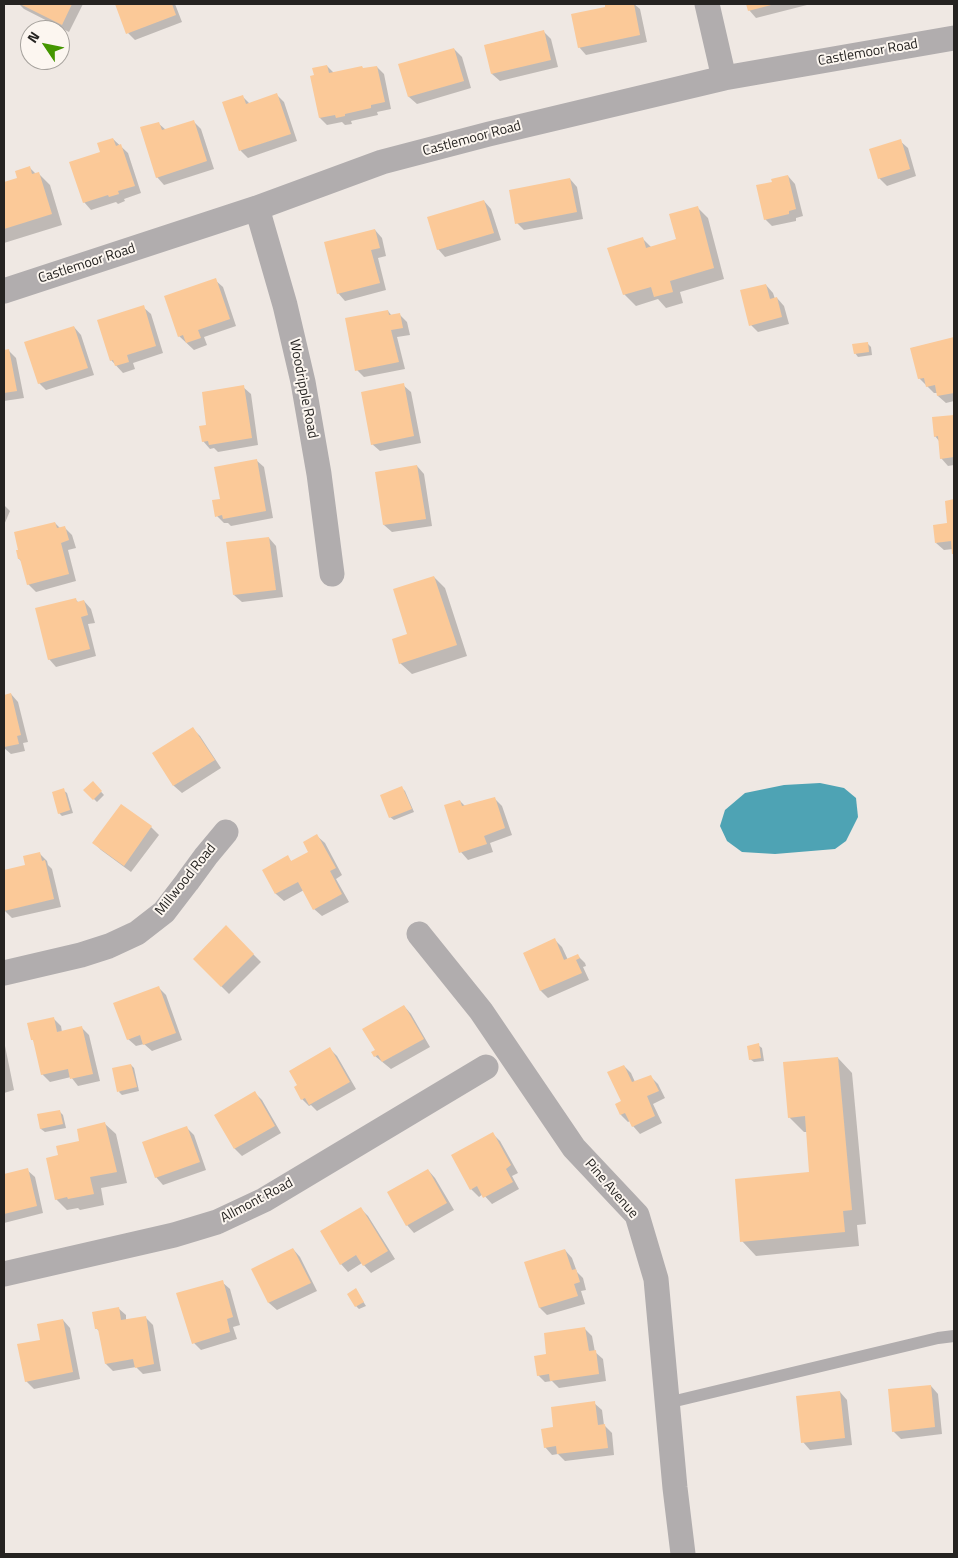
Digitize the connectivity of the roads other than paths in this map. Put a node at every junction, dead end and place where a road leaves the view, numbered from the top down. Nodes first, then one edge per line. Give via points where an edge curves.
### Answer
1 (707, 4) edge
2 (954, 39) edge
3 (724, 78) junction
4 (257, 208) junction
5 (4, 290) edge
6 (332, 574) dead end
7 (226, 832) dead end
8 (419, 934) dead end
9 (4, 972) edge
10 (486, 1067) dead end
11 (4, 1274) edge
12 (954, 1336) edge
13 (667, 1403) junction
14 (683, 1554) edge

1 - 3 street
2 - 3 street, Castlemoor Road
3 - 4 street, Castlemoor Road via 382,162
4 - 5 street, Castlemoor Road
4 - 6 street, Woodripple Road via 303,382
7 - 9 street, Millwood Road via 164,912 137,933 81,955
8 - 13 street, Pine Avenue via 481,1011 574,1148 637,1215 656,1279
10 - 11 street, Allmont Road via 264,1200 217,1222
12 - 13 lane
13 - 14 street, Pine Avenue

